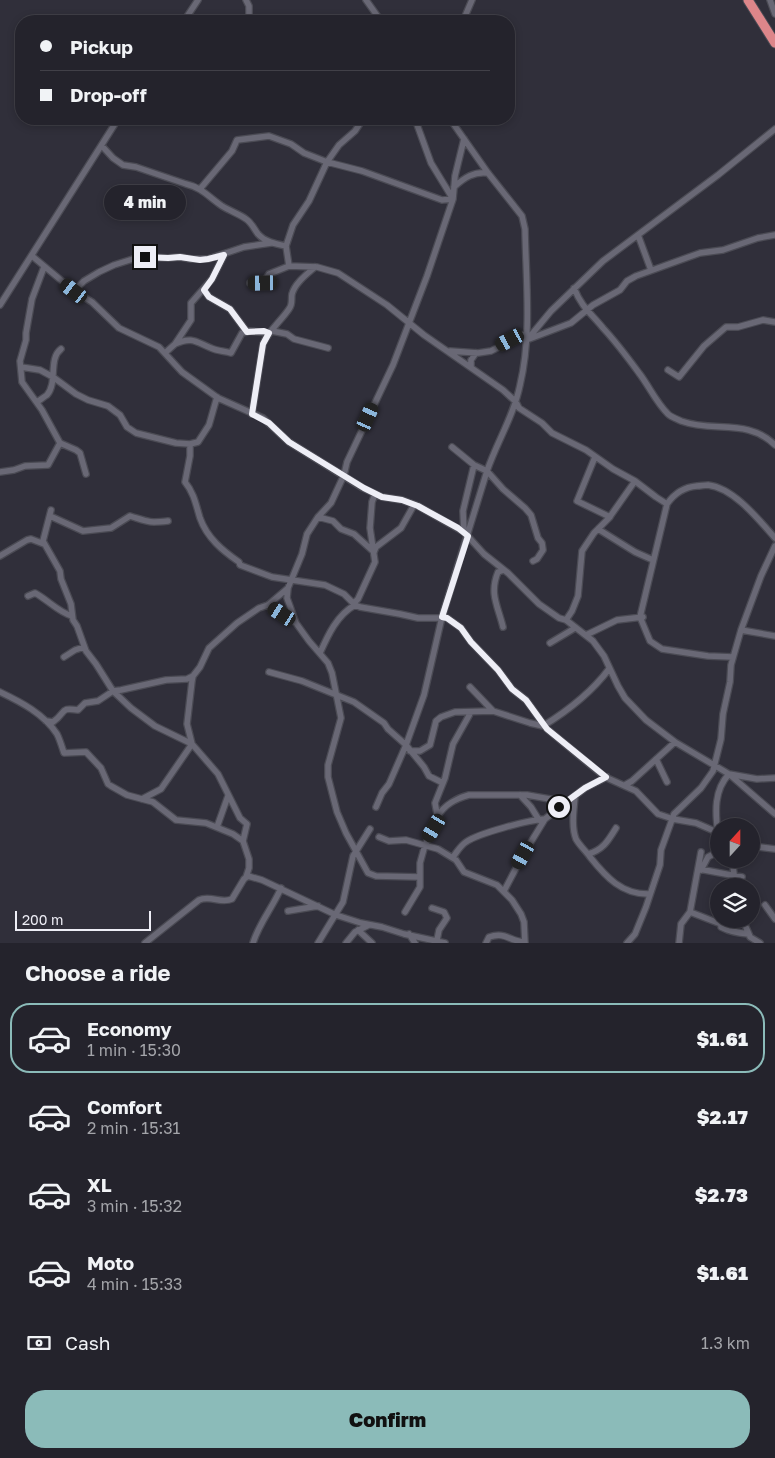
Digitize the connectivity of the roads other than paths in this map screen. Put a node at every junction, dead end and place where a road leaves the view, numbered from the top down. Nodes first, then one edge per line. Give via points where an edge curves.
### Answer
1 (198, 0) edge
2 (246, 0) edge
3 (366, 0) edge
4 (472, 0) edge
5 (748, 0) edge
6 (770, 0) edge
7 (775, 14) edge
8 (188, 15) edge
9 (249, 15) edge
10 (377, 15) edge
11 (466, 15) edge
12 (775, 42) edge
13 (114, 125) edge
14 (359, 125) edge
15 (417, 125) edge
16 (454, 125) edge
17 (775, 129) edge
18 (464, 139) junction
19 (102, 146) junction
20 (327, 162) junction
21 (488, 172) junction
22 (454, 187) junction
23 (200, 189) junction
24 (453, 199) junction
25 (638, 235) junction
26 (775, 235) edge
27 (271, 243) junction
28 (286, 246) junction
29 (224, 255) junction
30 (32, 256) junction
31 (289, 266) junction
32 (44, 267) junction
33 (315, 267) junction
34 (650, 270) junction
35 (250, 283) dead end
36 (574, 288) junction
37 (204, 290) junction
38 (74, 291) junction
39 (0, 305) edge
40 (586, 310) junction
41 (408, 322) junction
42 (775, 322) edge
43 (247, 332) junction
44 (271, 332) junction
45 (527, 336) junction
46 (175, 344) junction
47 (328, 348) dead end
48 (61, 349) dead end
49 (448, 351) junction
50 (164, 353) junction
51 (476, 353) junction
52 (21, 367) junction
53 (471, 367) junction
54 (668, 370) dead end
55 (53, 377) junction
56 (217, 397) junction
57 (37, 402) junction
58 (516, 402) junction
59 (252, 414) junction
60 (60, 443) junction
61 (190, 444) junction
62 (775, 445) edge
63 (452, 447) dead end
64 (595, 456) junction
65 (474, 465) junction
66 (487, 471) junction
67 (0, 472) edge
68 (86, 474) dead end
69 (344, 475) junction
70 (635, 481) junction
71 (375, 494) junction
72 (667, 504) junction
73 (414, 505) junction
74 (318, 517) junction
75 (610, 517) junction
76 (168, 521) dead end
77 (598, 529) junction
78 (772, 530) edge
79 (466, 534) junction
80 (775, 538) edge
81 (44, 544) junction
82 (775, 546) edge
83 (374, 552) junction
84 (0, 556) edge
85 (653, 560) junction
86 (533, 561) dead end
87 (504, 570) junction
88 (292, 580) junction
89 (288, 588) junction
90 (28, 596) dead end
91 (354, 604) junction
92 (268, 605) junction
93 (72, 616) junction
94 (442, 617) junction
95 (642, 617) junction
96 (566, 620) junction
97 (296, 623) junction
98 (503, 627) dead end
99 (575, 628) junction
100 (741, 630) junction
101 (586, 635) junction
102 (775, 636) edge
103 (550, 642) dead end
104 (84, 647) junction
105 (320, 653) junction
106 (64, 657) dead end
107 (733, 658) junction
108 (609, 669) junction
109 (269, 672) dead end
110 (193, 676) junction
111 (470, 687) dead end
112 (112, 691) junction
113 (0, 692) edge
114 (336, 696) junction
115 (493, 711) junction
116 (471, 712) junction
117 (45, 720) junction
118 (544, 726) junction
119 (675, 742) junction
120 (192, 744) junction
121 (406, 745) junction
122 (410, 752) junction
123 (656, 759) junction
124 (714, 765) junction
125 (729, 774) junction
126 (606, 777) junction
127 (775, 778) edge
128 (667, 782) dead end
129 (442, 783) junction
130 (625, 785) junction
131 (228, 794) junction
132 (520, 795) junction
133 (575, 796) junction
134 (142, 800) junction
135 (566, 802) junction
136 (376, 807) dead end
137 (775, 814) edge
138 (438, 816) junction
139 (672, 818) junction
140 (716, 818) edge
141 (542, 820) junction
142 (217, 827) junction
143 (616, 828) dead end
144 (370, 829) dead end
145 (710, 829) edge
146 (379, 837) dead end
147 (242, 842) junction
148 (425, 845) junction
149 (760, 847) edge
150 (775, 849) edge
151 (356, 851) junction
152 (701, 852) dead end
153 (588, 854) junction
154 (710, 856) edge
155 (453, 857) junction
156 (734, 868) edge
157 (700, 869) junction
158 (735, 875) junction
159 (246, 877) junction
160 (420, 877) junction
161 (742, 877) dead end
162 (736, 878) edge
163 (281, 888) junction
164 (504, 891) junction
165 (650, 894) junction
166 (765, 905) dead end
167 (318, 906) junction
168 (432, 908) dead end
169 (288, 911) dead end
170 (406, 912) dead end
171 (690, 912) junction
172 (336, 915) junction
173 (775, 920) edge
174 (369, 925) junction
175 (746, 928) edge
176 (358, 930) junction
177 (409, 934) junction
178 (749, 934) junction
179 (441, 942) edge
180 (145, 943) edge
181 (253, 943) edge
182 (318, 943) edge
183 (346, 943) edge
184 (372, 943) edge
185 (415, 943) edge
186 (486, 943) edge
187 (525, 943) edge
188 (627, 943) edge
189 (679, 943) edge
190 (760, 943) edge

1 - 8 street
2 - 9 street
3 - 10 street
4 - 11 street
5 - 12 highway
6 - 7 street
13 - 19 street
14 - 20 street
15 - 24 street via 432,164
16 - 18 street
17 - 25 street
18 - 21 street
18 - 22 street
19 - 23 street via 123,165
19 - 30 street
20 - 23 street via 270,136 237,140 232,151
20 - 24 street via 442,200
20 - 28 street via 293,225
21 - 22 street via 472,174
21 - 45 street via 524,220
22 - 24 street
23 - 27 street via 221,206 247,219 258,234
24 - 41 street
25 - 34 street
25 - 36 street
26 - 34 street
27 - 28 street
27 - 29 street via 244,247
28 - 31 street
29 - 37 street
29 - 38 street via 208,259 136,258 99,272
30 - 32 street
30 - 39 street
31 - 33 street
31 - 35 street via 269,274 263,283
32 - 38 street
32 - 52 street via 32,299
33 - 41 street via 338,273
33 - 44 street via 295,286 291,307
34 - 40 street via 632,278 620,290
36 - 40 street
36 - 45 street
37 - 43 street via 209,297 230,309
37 - 46 street via 191,303 191,320
38 - 50 street via 119,328 147,340
40 - 45 street via 565,326
40 - 62 street via 641,375 668,415 708,427 755,431
41 - 49 street
41 - 69 street via 393,366 347,462
42 - 54 street via 763,320 726,327 704,346 678,377
43 - 44 street
43 - 46 street via 242,334 231,353 190,339
44 - 47 street
44 - 59 street via 263,344
45 - 51 street
45 - 58 street
46 - 50 street
48 - 55 street via 56,356
49 - 51 street
49 - 53 street
50 - 56 street via 182,372
51 - 53 street
52 - 55 street via 40,370
52 - 57 street via 22,382
53 - 58 street
55 - 57 street via 48,394
55 - 61 street via 76,394 114,410 136,433 166,442
56 - 59 street
56 - 61 street via 208,425 198,442
57 - 60 street
58 - 64 street via 519,408 552,433
58 - 66 street
59 - 69 street via 269,423 289,442
60 - 67 street via 48,465
60 - 68 street via 80,453
61 - 88 street via 184,480 213,540 240,565 272,577
63 - 65 street
64 - 70 street
64 - 75 street via 577,501
65 - 66 street
65 - 79 street via 463,511
66 - 79 street
66 - 86 street via 531,515 543,550
69 - 71 street
69 - 74 street via 331,503
70 - 72 street
70 - 75 street
71 - 73 street
71 - 83 street via 370,528
72 - 78 street via 680,491 708,485 725,490
72 - 85 street
73 - 79 street
73 - 83 street via 401,528
74 - 83 street via 333,521 341,529 354,534
74 - 88 street via 307,534
75 - 77 street
76 - 81 street via 158,524 130,516 112,528 83,531 51,513
77 - 85 street
77 - 96 street via 582,551 578,596
78 - 80 street
79 - 87 street
79 - 94 street
81 - 84 street via 26,540
81 - 93 street via 60,571
82 - 100 street
83 - 91 street via 375,562
85 - 95 street
87 - 96 street via 539,604
87 - 98 street via 498,572 494,582 495,604
88 - 89 street
88 - 91 street via 324,586 344,594
89 - 92 street
89 - 97 street via 287,598
90 - 93 street via 35,593 64,614
91 - 94 street via 418,618
91 - 105 street via 336,624
92 - 97 street
92 - 110 street via 237,623 209,648
93 - 104 street
94 - 118 street via 461,628 512,689 526,700
94 - 121 street via 424,695
95 - 101 street via 616,620
95 - 107 street via 650,641 662,649
96 - 99 street
97 - 105 street
99 - 101 street
99 - 103 street
100 - 102 street
100 - 107 street
101 - 108 street via 599,648
104 - 106 street
104 - 112 street
105 - 114 street via 332,673
107 - 124 street
108 - 118 street via 581,701
108 - 119 street via 631,706
109 - 114 street via 302,681
110 - 112 street
110 - 120 street via 187,724
111 - 115 street
112 - 117 street via 98,701 85,703 78,710 64,709 53,722
112 - 120 street via 155,726
113 - 117 street
114 - 121 street via 354,702 384,723
114 - 151 street via 341,718 328,765 328,777 337,812
115 - 116 street
115 - 118 street
116 - 122 street via 441,717 436,721 430,745
116 - 129 street via 454,741
117 - 134 street via 57,734 64,752 86,752 101,768 108,784
118 - 126 street
119 - 123 street
119 - 124 street
120 - 131 street via 218,774
120 - 134 street via 161,789
121 - 122 street
121 - 136 street
122 - 129 street via 429,776
123 - 128 street
123 - 130 street
124 - 125 street
124 - 139 street via 707,780
125 - 127 street via 757,779
125 - 137 street
125 - 140 street via 719,789
126 - 130 street
126 - 133 street
129 - 138 street via 435,803
130 - 139 street via 658,814
131 - 142 street
131 - 147 street via 240,818 247,824
132 - 135 street
132 - 138 street via 463,797 447,805
132 - 141 street
133 - 135 street
133 - 153 street via 576,840
134 - 142 street via 156,804 176,820
135 - 141 street
138 - 148 street
139 - 145 street via 696,822
139 - 165 street
141 - 155 street via 495,830 467,841
141 - 164 street
142 - 147 street
143 - 153 street via 606,845
144 - 151 street
146 - 148 street
147 - 159 street via 250,862
148 - 155 street
148 - 160 street
149 - 150 street
151 - 160 street via 372,875
151 - 172 street via 343,902
152 - 157 street
153 - 165 street via 614,884
154 - 157 street
155 - 164 street via 464,872 491,882
156 - 158 street
157 - 158 street
157 - 171 street
158 - 161 street
158 - 162 street
159 - 163 street
159 - 180 street via 232,899 199,900
160 - 170 street via 417,893
163 - 167 street
163 - 181 street
164 - 187 street via 521,914
165 - 188 street via 635,934
166 - 173 street
167 - 169 street
167 - 172 street
168 - 179 street via 444,912 447,918 439,930
171 - 178 street via 722,924 720,927 725,930
171 - 189 street via 681,924
172 - 174 street
172 - 182 street
174 - 176 street
174 - 177 street
175 - 178 street
176 - 183 street
176 - 184 street
177 - 179 street
177 - 185 street
178 - 190 street
186 - 187 street via 499,934

